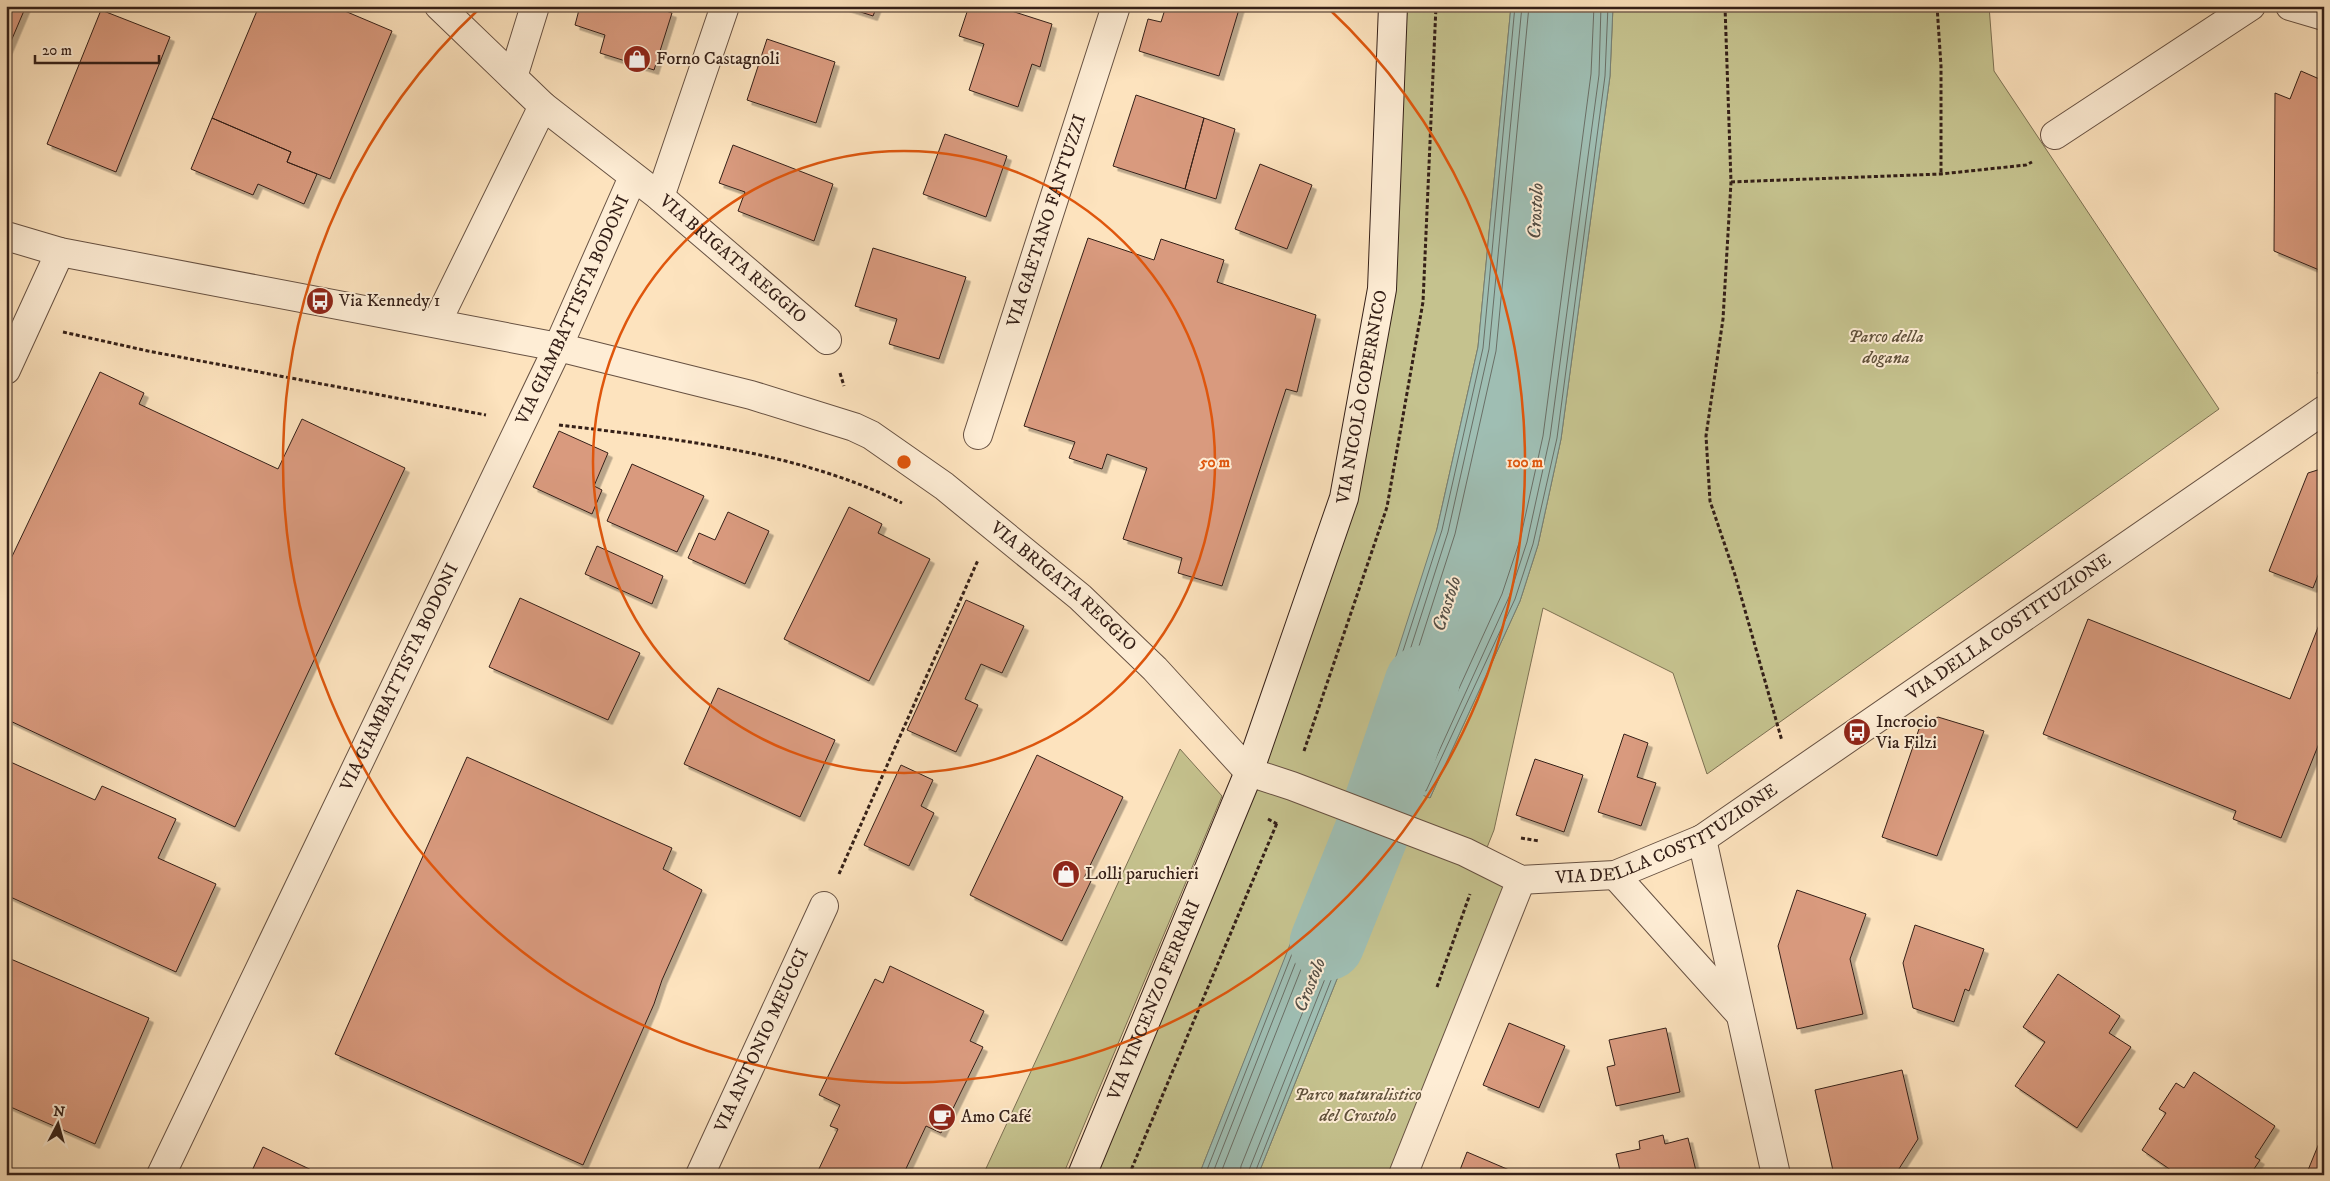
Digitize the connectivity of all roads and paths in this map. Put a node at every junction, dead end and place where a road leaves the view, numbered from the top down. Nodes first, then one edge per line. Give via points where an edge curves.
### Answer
1 (439, 6) edge
2 (535, 6) edge
3 (725, 6) edge
4 (1116, 6) edge
5 (1393, 6) edge
6 (1725, 6) edge
7 (1938, 6) edge
8 (2251, 6) edge
9 (2290, 6) edge
10 (2324, 16) edge
11 (513, 77) junction
12 (543, 106) junction
13 (2055, 135) joint
14 (1941, 174) junction
15 (634, 176) junction
16 (1731, 182) junction
17 (660, 197) junction
18 (6, 236) edge
19 (60, 252) junction
20 (438, 322) junction
21 (27, 324) junction
22 (827, 340) dead end
23 (558, 347) junction
24 (6, 370) edge
25 (2324, 410) edge
26 (522, 420) junction
27 (978, 436) dead end
28 (910, 507) dead end
29 (993, 526) junction
30 (1782, 744) dead end
31 (1249, 772) junction
32 (1236, 803) junction
33 (1277, 824) dead end
34 (1513, 836) dead end
35 (1702, 839) junction
36 (1541, 842) dead end
37 (1615, 875) junction
38 (1521, 880) junction
39 (824, 906) joint
40 (1740, 1014) junction
41 (161, 1175) edge
42 (700, 1175) edge
43 (1082, 1175) edge
44 (1403, 1175) edge
45 (1776, 1175) edge

1 - 11 street, VIA BRIGATA REGGIO
2 - 11 street
3 - 17 street
4 - 27 street, VIA GAETANO FANTUZZI
5 - 31 street, VIA NICOLÒ COPERNICO via 1382,289 1344,498
6 - 16 path
7 - 14 path
8 - 13 street
9 - 10 street
11 - 12 street, VIA BRIGATA REGGIO
12 - 15 street, VIA BRIGATA REGGIO
12 - 20 street
13 - 14 path via 2049,154 2026,165
14 - 16 path
15 - 17 street, VIA BRIGATA REGGIO
15 - 23 street, VIA GIAMBATTISTA BODONI
16 - 30 path via 1723,319 1706,436 1710,501 1735,575
17 - 22 street, VIA BRIGATA REGGIO
18 - 19 street, VIA BRIGATA REGGIO
19 - 20 street, VIA BRIGATA REGGIO
19 - 21 street
20 - 23 street, VIA BRIGATA REGGIO
21 - 24 street
21 - 26 path via 167,355 472,414
23 - 26 street, VIA GIAMBATTISTA BODONI
23 - 29 street, VIA BRIGATA REGGIO via 751,395 854,427 871,435 944,486
25 - 35 street, VIA DELLA COSTITUZIONE
26 - 28 path via 757,454 867,486
26 - 41 street, VIA GIAMBATTISTA BODONI
29 - 31 street, VIA BRIGATA REGGIO via 1120,633
29 - 39 path
31 - 32 street, VIA VINCENZO FERRARI
31 - 38 street, VIA DELLA COSTITUZIONE via 1465,852
32 - 33 path
32 - 43 street, VIA VINCENZO FERRARI
34 - 36 path
35 - 37 street, VIA DELLA COSTITUZIONE
35 - 40 street
37 - 38 street, VIA DELLA COSTITUZIONE
37 - 40 street
38 - 44 street
39 - 42 street, VIA ANTONIO MEUCCI
40 - 45 street

